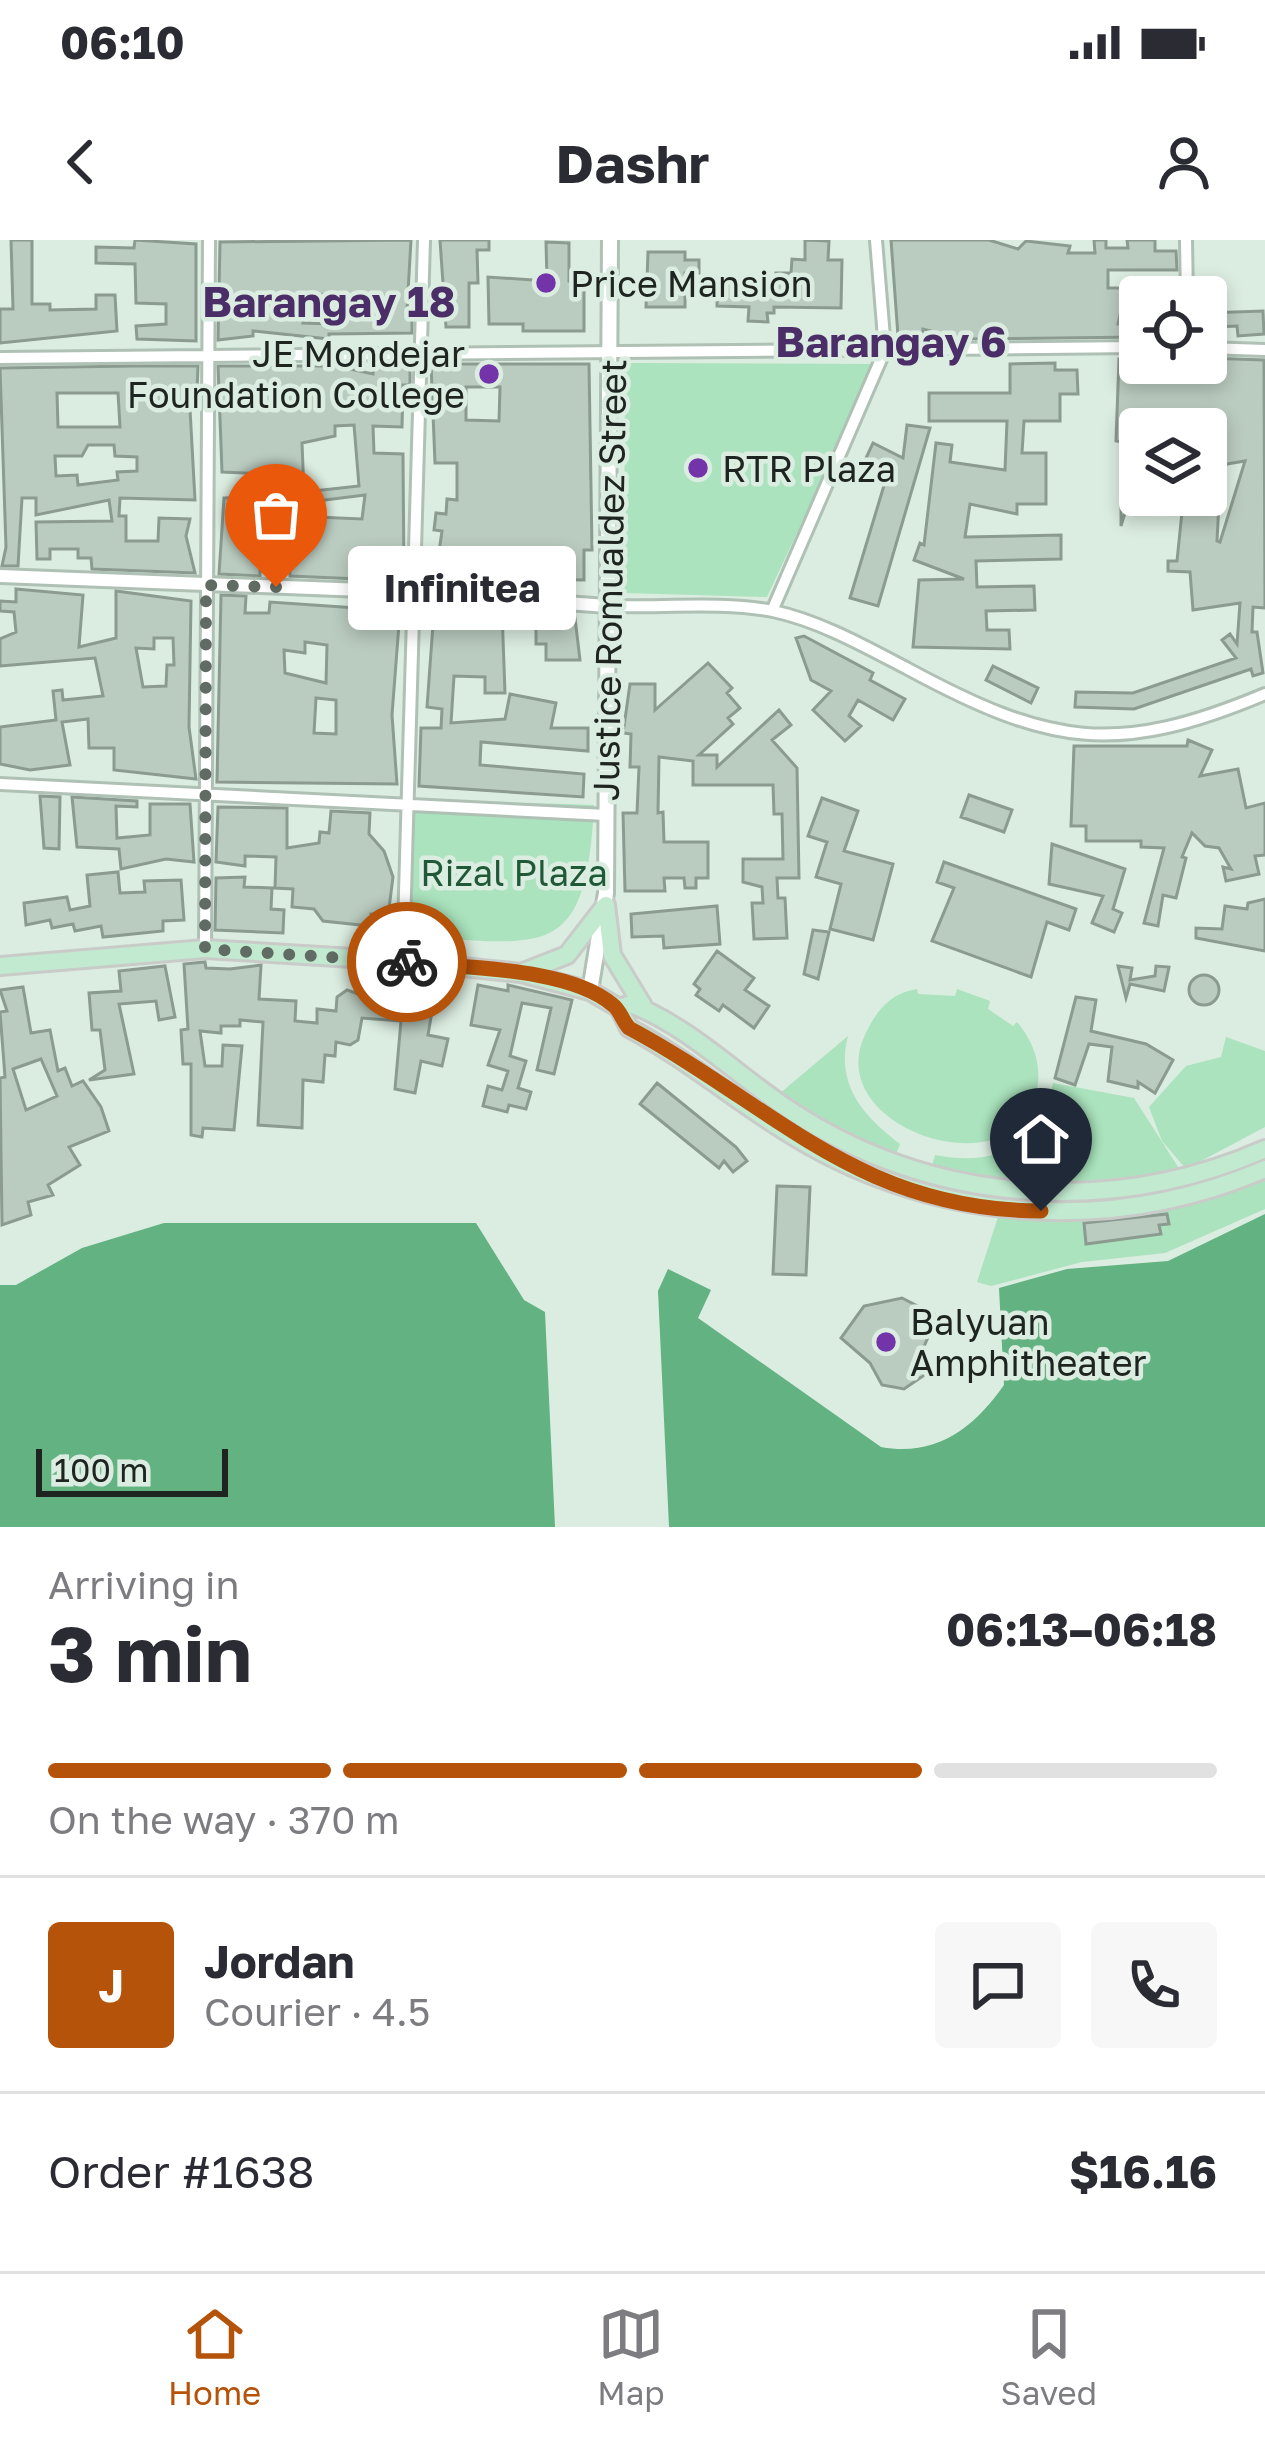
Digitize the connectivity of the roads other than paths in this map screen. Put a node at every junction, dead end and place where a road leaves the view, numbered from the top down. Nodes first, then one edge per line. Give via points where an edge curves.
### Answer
1 (208, 240) edge
2 (424, 240) edge
3 (610, 240) edge
4 (876, 240) edge
5 (1186, 240) edge
6 (1187, 276) edge
7 (1119, 347) edge
8 (1227, 349) edge
9 (885, 350) junction
10 (1265, 350) edge
11 (422, 351) junction
12 (209, 352) junction
13 (610, 354) junction
14 (0, 358) edge
15 (0, 576) edge
16 (206, 585) junction
17 (414, 592) junction
18 (607, 605) junction
19 (772, 611) junction
20 (1265, 694) edge
21 (0, 784) edge
22 (206, 793) junction
23 (408, 802) junction
24 (606, 815) junction
25 (606, 905) junction
26 (205, 949) junction
27 (403, 961) junction
28 (0, 966) edge
29 (520, 974) junction
30 (590, 992) junction
31 (619, 1008) junction
32 (648, 1011) junction
33 (711, 1054) junction
34 (700, 1070) junction
35 (844, 1142) junction
36 (1265, 1149) edge
37 (836, 1160) junction
38 (1265, 1169) edge
39 (896, 1174) junction
40 (921, 1183) junction

1 - 12 street
2 - 11 street
3 - 13 main road, Justice Romualdez Street
4 - 9 street
5 - 6 street
7 - 9 street
8 - 10 street
9 - 13 street
9 - 19 street
11 - 12 street
11 - 13 street
11 - 17 street
12 - 14 street
12 - 16 street
13 - 18 main road, Justice Romualdez Street
15 - 16 street
16 - 17 street
16 - 22 street
17 - 18 street
17 - 23 street
18 - 19 street
18 - 24 main road, Justice Romualdez Street
19 - 20 street via 853,640 1030,727 1128,737 1204,721
21 - 22 street
22 - 23 street
22 - 26 street
23 - 24 street
23 - 27 street
24 - 25 main road, Justice Romualdez Street
25 - 29 main road via 567,955
25 - 30 main road, Justice Romualdez Street
25 - 32 main road via 617,970
26 - 27 main road
26 - 28 main road
27 - 29 main road
29 - 30 main road
30 - 31 main road
31 - 32 main road
31 - 34 main road via 626,1026
32 - 33 main road
33 - 34 main road
33 - 35 main road
34 - 37 main road
35 - 37 main road
35 - 39 main road
36 - 40 main road via 1181,1179 1110,1190
37 - 39 main road
38 - 40 main road via 1143,1206 1077,1212 998,1210
39 - 40 main road

